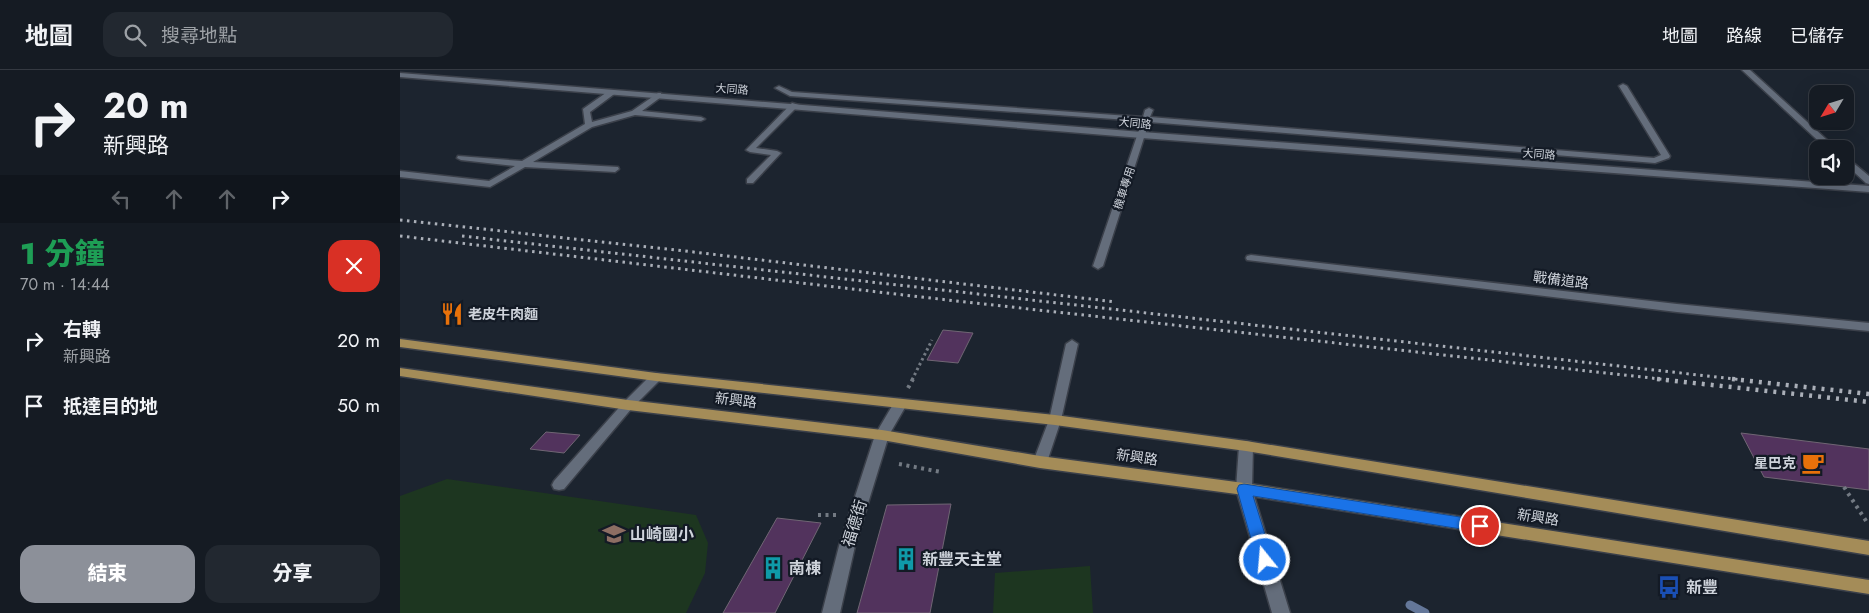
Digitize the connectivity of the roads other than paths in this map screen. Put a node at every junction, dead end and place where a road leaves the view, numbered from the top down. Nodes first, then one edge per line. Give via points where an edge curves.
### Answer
1 (1746, 70) edge
2 (400, 75) edge
3 (1623, 86) dead end
4 (779, 88) dead end
5 (613, 92) junction
6 (658, 95) junction
7 (795, 105) junction
8 (635, 113) junction
9 (1148, 114) junction
10 (702, 120) dead end
11 (590, 124) junction
12 (1142, 134) junction
13 (1823, 140) edge
14 (461, 158) dead end
15 (524, 164) junction
16 (1854, 168) edge
17 (615, 169) dead end
18 (400, 174) edge
19 (750, 181) dead end
20 (1869, 181) edge
21 (1869, 190) edge
22 (1250, 258) dead end
23 (1098, 266) dead end
24 (1869, 327) edge
25 (400, 343) edge
26 (1072, 344) dead end
27 (400, 372) edge
28 (656, 377) junction
29 (900, 404) junction
30 (628, 405) junction
31 (1055, 420) junction
32 (882, 435) junction
33 (1246, 446) junction
34 (1040, 462) junction
35 (559, 485) dead end
36 (1244, 489) junction
37 (1869, 548) edge
38 (1869, 586) edge
39 (831, 613) edge
40 (1281, 613) edge

1 - 13 street
2 - 5 street, 大同路
3 - 9 lane via 1666,156 1655,161
4 - 9 lane via 790,94
5 - 6 street, 大同路
5 - 11 lane via 586,111
6 - 7 street, 大同路
6 - 8 lane
7 - 12 street, 大同路
7 - 19 lane via 750,150 777,153
8 - 10 lane
8 - 11 lane
9 - 12 lane, 機車專用
11 - 15 lane
12 - 21 street, 大同路
12 - 23 lane, 機車專用
14 - 15 lane
15 - 17 lane
15 - 18 lane via 490,184
16 - 20 street
22 - 24 street, 戰備道路
25 - 28 main road, 新興路
26 - 31 lane
27 - 30 main road, 新興路
28 - 29 main road, 新興路
28 - 30 lane
29 - 31 main road, 新興路
29 - 32 street, 福德街
30 - 32 main road, 新興路
30 - 35 lane
31 - 33 main road, 新興路
31 - 34 lane
32 - 34 main road, 新興路
32 - 39 street, 福德街 via 847,546
33 - 36 street
33 - 37 main road, 新興路
34 - 36 main road, 新興路
36 - 38 main road, 新興路
36 - 40 street

